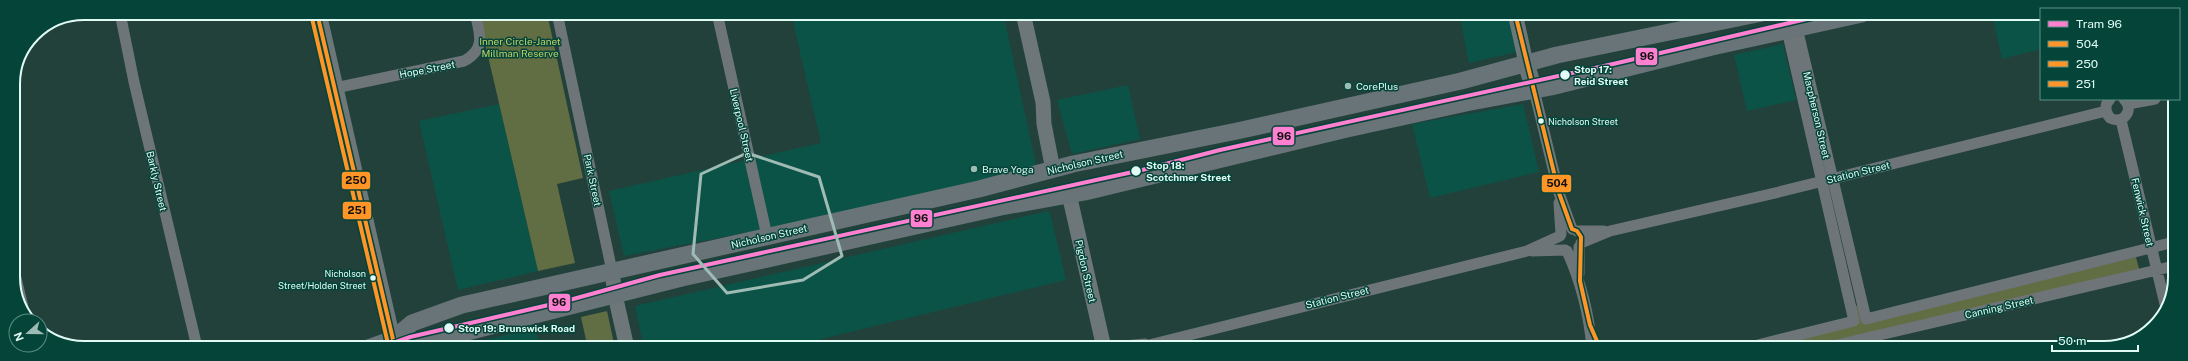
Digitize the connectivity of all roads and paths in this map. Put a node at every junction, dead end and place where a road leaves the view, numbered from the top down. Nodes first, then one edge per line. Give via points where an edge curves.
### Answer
1 (122, 20) edge
2 (320, 20) edge
3 (477, 20) edge
4 (558, 20) edge
5 (719, 20) edge
6 (1025, 20) edge
7 (1517, 20) edge
8 (1703, 20) edge
9 (1834, 20) edge
10 (1792, 29) junction
11 (1526, 63) junction
12 (335, 88) junction
13 (1534, 90) junction
14 (2109, 100) edge
15 (2145, 100) edge
16 (2126, 102) edge
17 (1342, 108) junction
18 (2106, 111) junction
19 (2121, 120) junction
20 (1348, 128) junction
21 (1058, 168) junction
22 (1827, 179) junction
23 (1559, 193) junction
24 (1064, 195) junction
25 (900, 207) junction
26 (905, 228) junction
27 (1575, 230) junction
28 (1610, 231) junction
29 (1560, 235) junction
30 (767, 236) junction
31 (2168, 243) edge
32 (1580, 245) junction
33 (2151, 247) junction
34 (1844, 249) junction
35 (1566, 250) junction
36 (1528, 251) junction
37 (2168, 267) edge
38 (2157, 270) junction
39 (612, 271) junction
40 (1580, 281) junction
41 (615, 295) junction
42 (1861, 298) junction
43 (2164, 299) edge
44 (1850, 300) junction
45 (1866, 319) joint
46 (1590, 325) junction
47 (195, 341) edge
48 (394, 341) edge
49 (395, 341) edge
50 (432, 341) edge
51 (625, 341) edge
52 (1099, 341) edge
53 (1162, 341) edge
54 (1591, 341) edge
55 (1597, 341) edge
56 (1774, 341) edge
57 (1875, 341) edge

1 - 47 street, Barkly Street
2 - 12 street
3 - 12 street, Hope Street via 479,46 474,56 464,61
4 - 39 street, Park Street
5 - 30 street, Liverpool Street
6 - 21 street via 1045,113 1044,124
7 - 11 street
8 - 11 main road, Nicholson Street
9 - 10 main road
10 - 13 main road
10 - 22 street, Macpherson Street
11 - 13 main road
11 - 17 main road, Nicholson Street via 1461,81
12 - 48 street
13 - 20 main road
13 - 23 street
14 - 18 street
15 - 16 street
16 - 19 street via 2129,112
17 - 20 main road
17 - 21 main road, Nicholson Street
18 - 19 street via 2110,118
18 - 22 street, Station Street
19 - 33 street, Fenwick Street
20 - 24 main road
21 - 24 main road
21 - 25 main road, Nicholson Street
22 - 28 street, Station Street
22 - 34 street, Macpherson Street
23 - 27 street
23 - 29 street
24 - 26 main road
24 - 52 street, Pigdon Street
25 - 26 main road
25 - 30 main road, Nicholson Street
26 - 41 main road
27 - 28 street, Station Street
27 - 29 street via 1565,230
27 - 32 street via 1581,236
28 - 32 street, Station Street
29 - 35 street via 1560,244
29 - 36 street, Station Street
30 - 39 main road, Nicholson Street
31 - 33 street, Canning Street
32 - 35 street via 1574,251
32 - 40 street
33 - 38 street, Fenwick Street
33 - 45 street, Canning Street
34 - 42 street, Macpherson Street
34 - 44 street, Macpherson Street
35 - 36 street, Station Street
35 - 40 street
36 - 53 street, Station Street
37 - 38 street, Canning Street
38 - 43 street, Fenwick Street
38 - 57 street, Canning Street
39 - 41 street, Park Street
39 - 49 main road, Nicholson Street via 462,305 407,325
40 - 46 street
41 - 50 main road
41 - 51 street, Park Street
42 - 44 street
42 - 45 street, Macpherson Street
44 - 56 street, Macpherson Street via 1854,321
46 - 54 street
46 - 55 street

